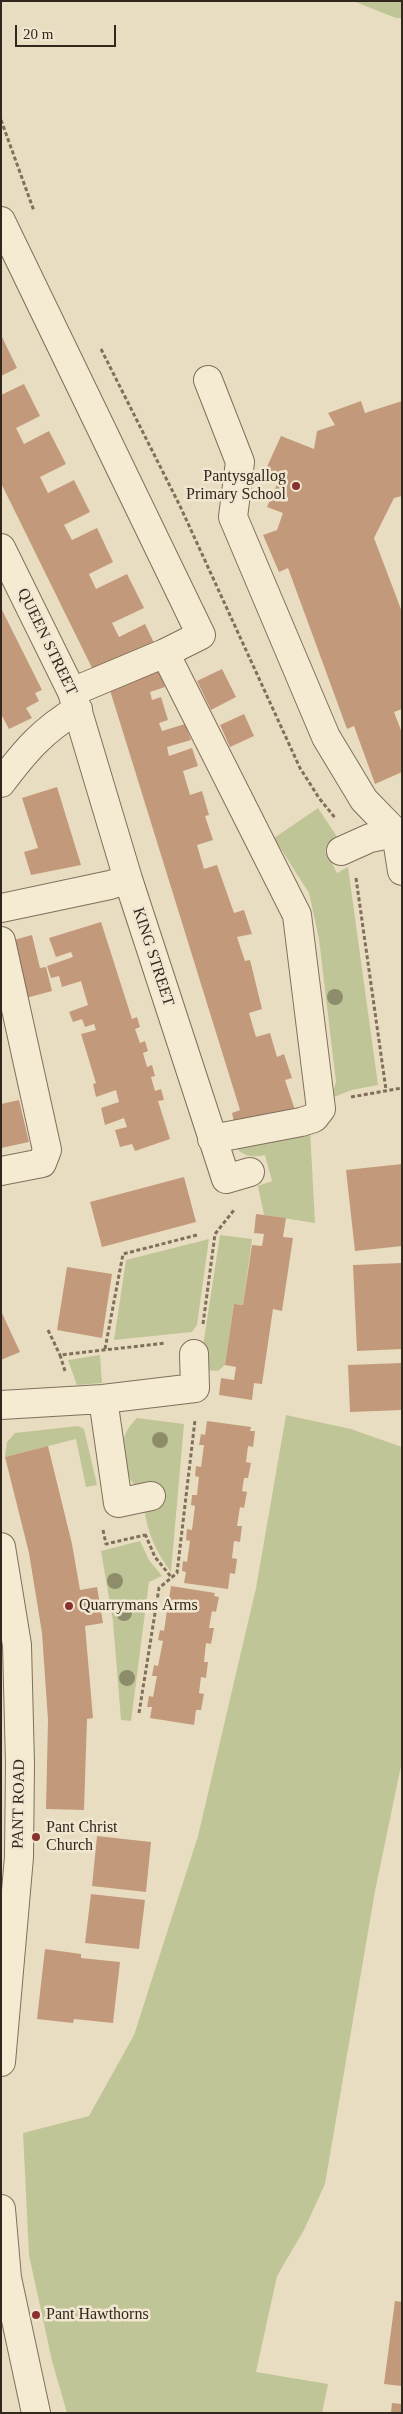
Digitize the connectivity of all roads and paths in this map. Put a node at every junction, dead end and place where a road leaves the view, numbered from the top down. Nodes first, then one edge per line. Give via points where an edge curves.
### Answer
1 (1, 221) edge
2 (208, 380) dead end
3 (1, 548) edge
4 (166, 653) junction
5 (75, 701) junction
6 (1, 783) edge
7 (396, 833) junction
8 (341, 851) dead end
9 (402, 871) edge
10 (128, 879) junction
11 (1, 908) edge
12 (1, 941) edge
13 (402, 1088) edge
14 (321, 1109) junction
15 (212, 1139) junction
16 (1, 1171) edge
17 (250, 1172) dead end
18 (234, 1202) dead end
19 (196, 1235) dead end
20 (203, 1327) dead end
21 (48, 1330) dead end
22 (185, 1348) joint
23 (105, 1349) junction
24 (60, 1355) junction
25 (68, 1377) dead end
26 (103, 1399) junction
27 (1, 1405) edge
28 (196, 1411) dead end
29 (151, 1496) dead end
30 (111, 1543) dead end
31 (1, 1547) edge
32 (172, 1578) junction
33 (139, 1713) dead end
34 (1, 2062) edge
35 (1, 2209) edge
36 (4, 2278) edge
37 (36, 2413) edge

1 - 4 street via 201,635
2 - 7 street via 240,462 233,516 326,737 369,807
3 - 5 street, QUEEN STREET
4 - 5 street
4 - 14 street via 297,915
5 - 6 street via 27,749
5 - 10 street, KING STREET
7 - 8 street via 370,838
7 - 9 street
10 - 11 street
10 - 15 street, KING STREET
12 - 16 street via 47,1150 42,1162
13 - 14 path via 352,1096
14 - 15 street via 314,1118 301,1122
15 - 17 street, KING STREET via 226,1179
18 - 20 path via 235,1208 215,1234
19 - 23 path via 123,1254
21 - 24 path
22 - 23 path
22 - 26 street via 195,1388
23 - 24 path
24 - 25 path
26 - 27 street
26 - 29 street via 118,1503
28 - 32 path via 177,1573
30 - 32 path via 145,1535 155,1557
31 - 34 street, PANT ROAD via 17,1645 20,1764 19,1857
32 - 33 path via 159,1588
35 - 36 street
36 - 37 street

